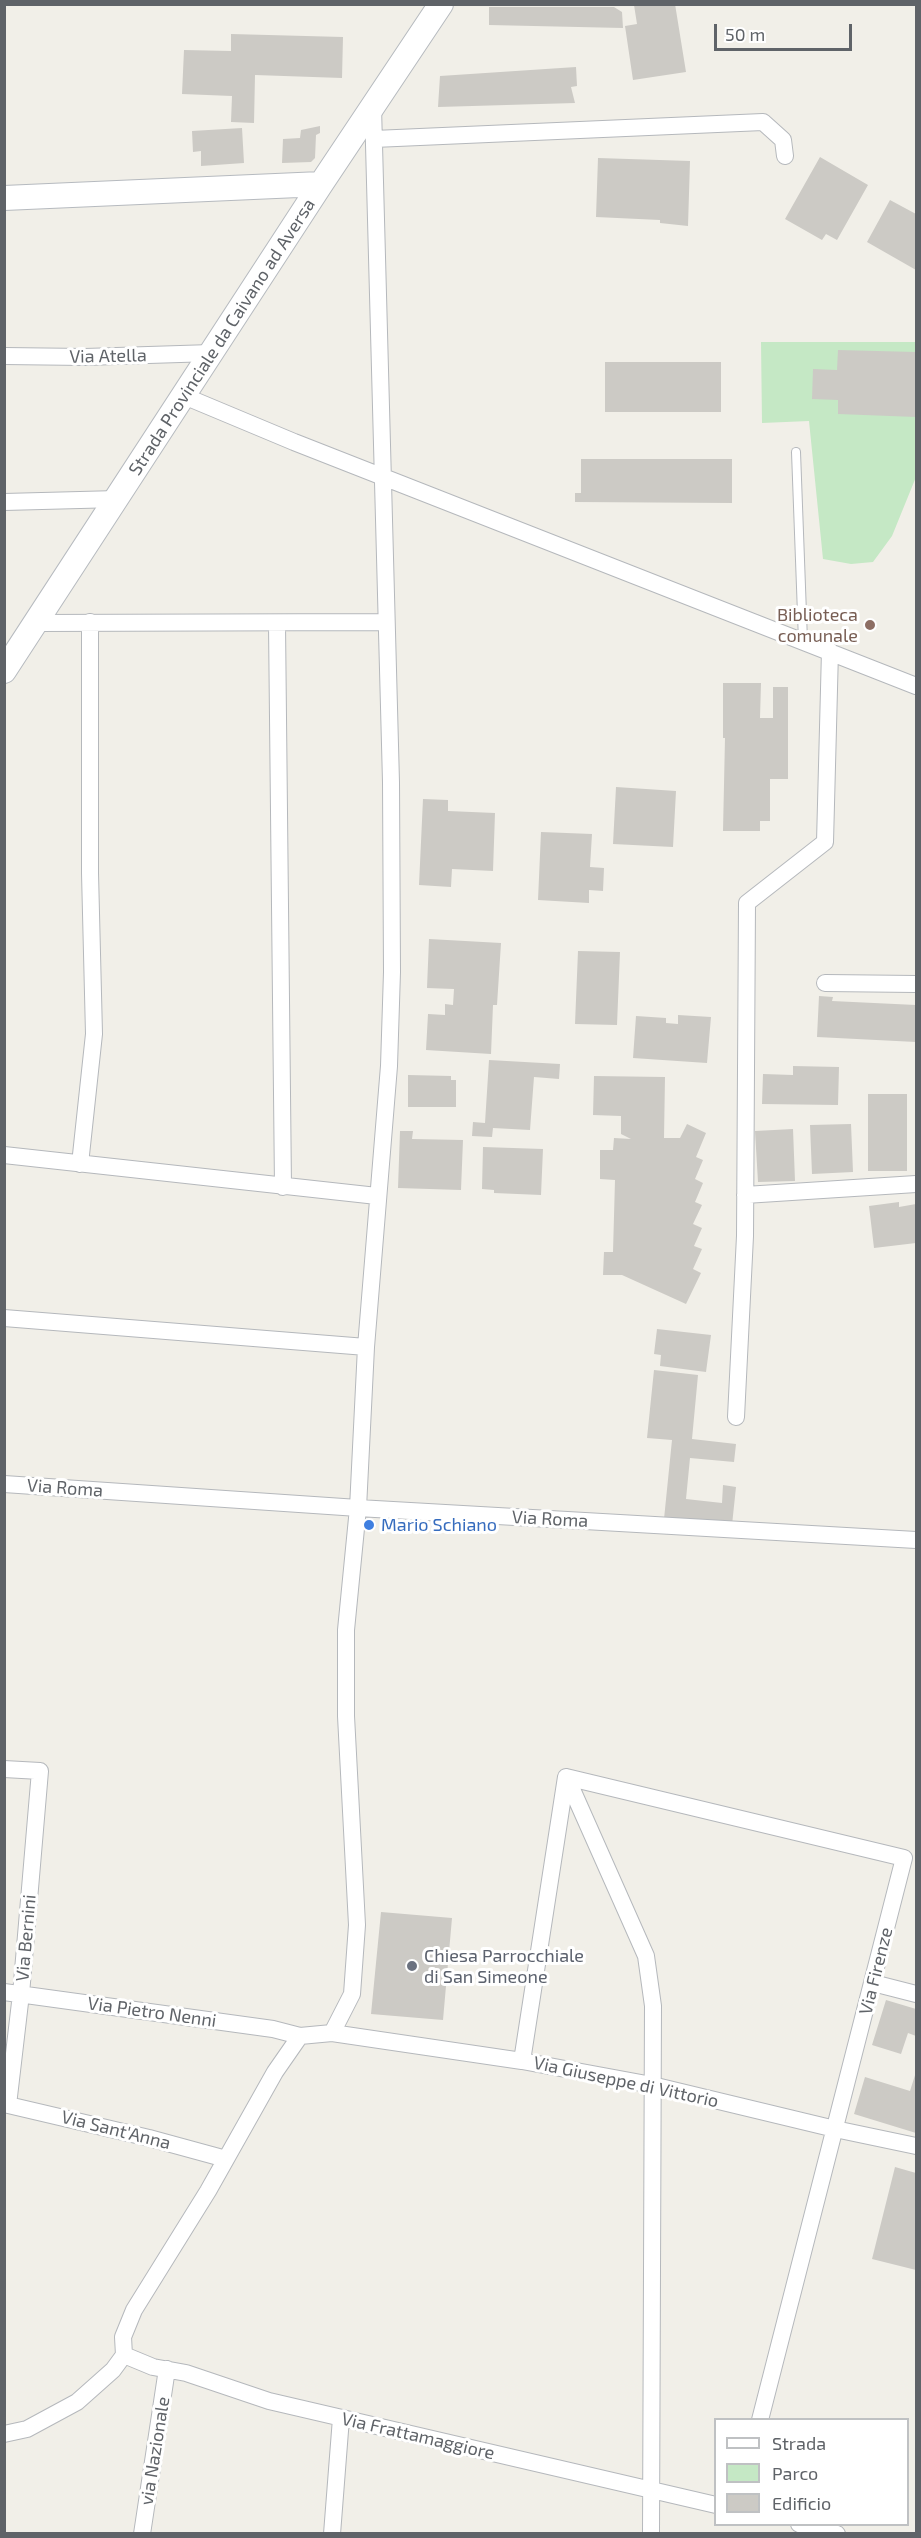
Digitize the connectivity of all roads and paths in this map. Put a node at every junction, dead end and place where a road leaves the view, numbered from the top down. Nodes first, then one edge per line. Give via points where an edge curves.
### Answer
1 (441, 4) edge
2 (373, 107) junction
3 (374, 139) junction
4 (785, 156) dead end
5 (321, 184) junction
6 (4, 198) edge
7 (212, 353) junction
8 (4, 356) edge
9 (184, 396) junction
10 (796, 452) dead end
11 (382, 476) junction
12 (118, 500) junction
13 (4, 502) edge
14 (90, 622) junction
15 (386, 622) junction
16 (36, 623) junction
17 (277, 624) junction
18 (803, 641) junction
19 (830, 651) junction
20 (4, 671) edge
21 (916, 686) edge
22 (825, 983) dead end
23 (916, 984) edge
24 (4, 1155) edge
25 (80, 1164) junction
26 (916, 1184) edge
27 (283, 1187) junction
28 (745, 1195) junction
29 (377, 1196) junction
30 (4, 1318) edge
31 (366, 1347) junction
32 (736, 1418) dead end
33 (4, 1484) edge
34 (358, 1508) junction
35 (916, 1540) edge
36 (4, 1768) edge
37 (566, 1777) junction
38 (873, 1983) junction
39 (13, 1993) edge
40 (916, 1994) edge
41 (332, 2033) junction
42 (300, 2036) junction
43 (522, 2061) junction
44 (652, 2085) junction
45 (6, 2104) edge
46 (836, 2129) junction
47 (916, 2146) edge
48 (226, 2159) junction
49 (124, 2355) junction
50 (166, 2369) junction
51 (341, 2418) junction
52 (761, 2418) edge
53 (4, 2434) edge
54 (651, 2490) junction
55 (714, 2505) edge
56 (807, 2526) edge
57 (142, 2534) edge
58 (332, 2534) edge
59 (651, 2534) edge
60 (837, 2534) edge

1 - 2 main road, Strada Provinciale da Caivano ad Aversa
2 - 3 street
2 - 5 main road, Strada Provinciale da Caivano ad Aversa
3 - 4 street via 762,122 783,140
3 - 11 street
5 - 6 main road
5 - 7 main road, Strada Provinciale da Caivano ad Aversa
7 - 8 street, Via Atella
7 - 9 main road, Strada Provinciale da Caivano ad Aversa
9 - 11 street
9 - 12 main road, Strada Provinciale da Caivano ad Aversa
10 - 18 lane
11 - 15 street
11 - 18 street
12 - 13 street
12 - 16 main road, Strada Provinciale da Caivano ad Aversa
14 - 16 street
14 - 17 street
14 - 25 street via 94,1034
15 - 17 street
15 - 29 street via 392,972
16 - 20 main road, Strada Provinciale da Caivano ad Aversa
17 - 27 street
18 - 19 street
19 - 21 street
19 - 28 street via 825,842 747,903
22 - 23 street
24 - 25 street
25 - 27 street
26 - 28 street
27 - 29 street
28 - 32 street
29 - 31 street
30 - 31 street
31 - 34 street
33 - 34 street, Via Roma
34 - 35 street, Via Roma
34 - 41 street via 346,1630 346,1716 357,1924 352,1994
36 - 39 street, Via Bernini via 40,1771
37 - 38 street, Via Firenze via 904,1858
37 - 43 street
37 - 44 street via 646,1956 653,2006
38 - 40 street
38 - 46 street, Via Firenze
39 - 42 street, Via Pietro Nenni
39 - 45 street, Via Bernini
41 - 42 street, Via Pietro Nenni
41 - 43 street, Via Giuseppe di Vittorio
42 - 48 street
43 - 44 street, Via Giuseppe di Vittorio
44 - 46 street, Via Giuseppe di Vittorio
44 - 54 street
45 - 48 street, Via Sant'Anna
46 - 47 street, Via Giuseppe di Vittorio
46 - 52 street, Via Firenze
48 - 49 street via 134,2310 123,2337
49 - 50 street, Via Frattamaggiore
49 - 53 street via 77,2402 27,2429
50 - 51 street, Via Frattamaggiore via 269,2401
50 - 57 street, via Nazionale
51 - 54 street, Via Frattamaggiore
51 - 58 street
54 - 55 street, Via Frattamaggiore
54 - 59 street
56 - 60 street

